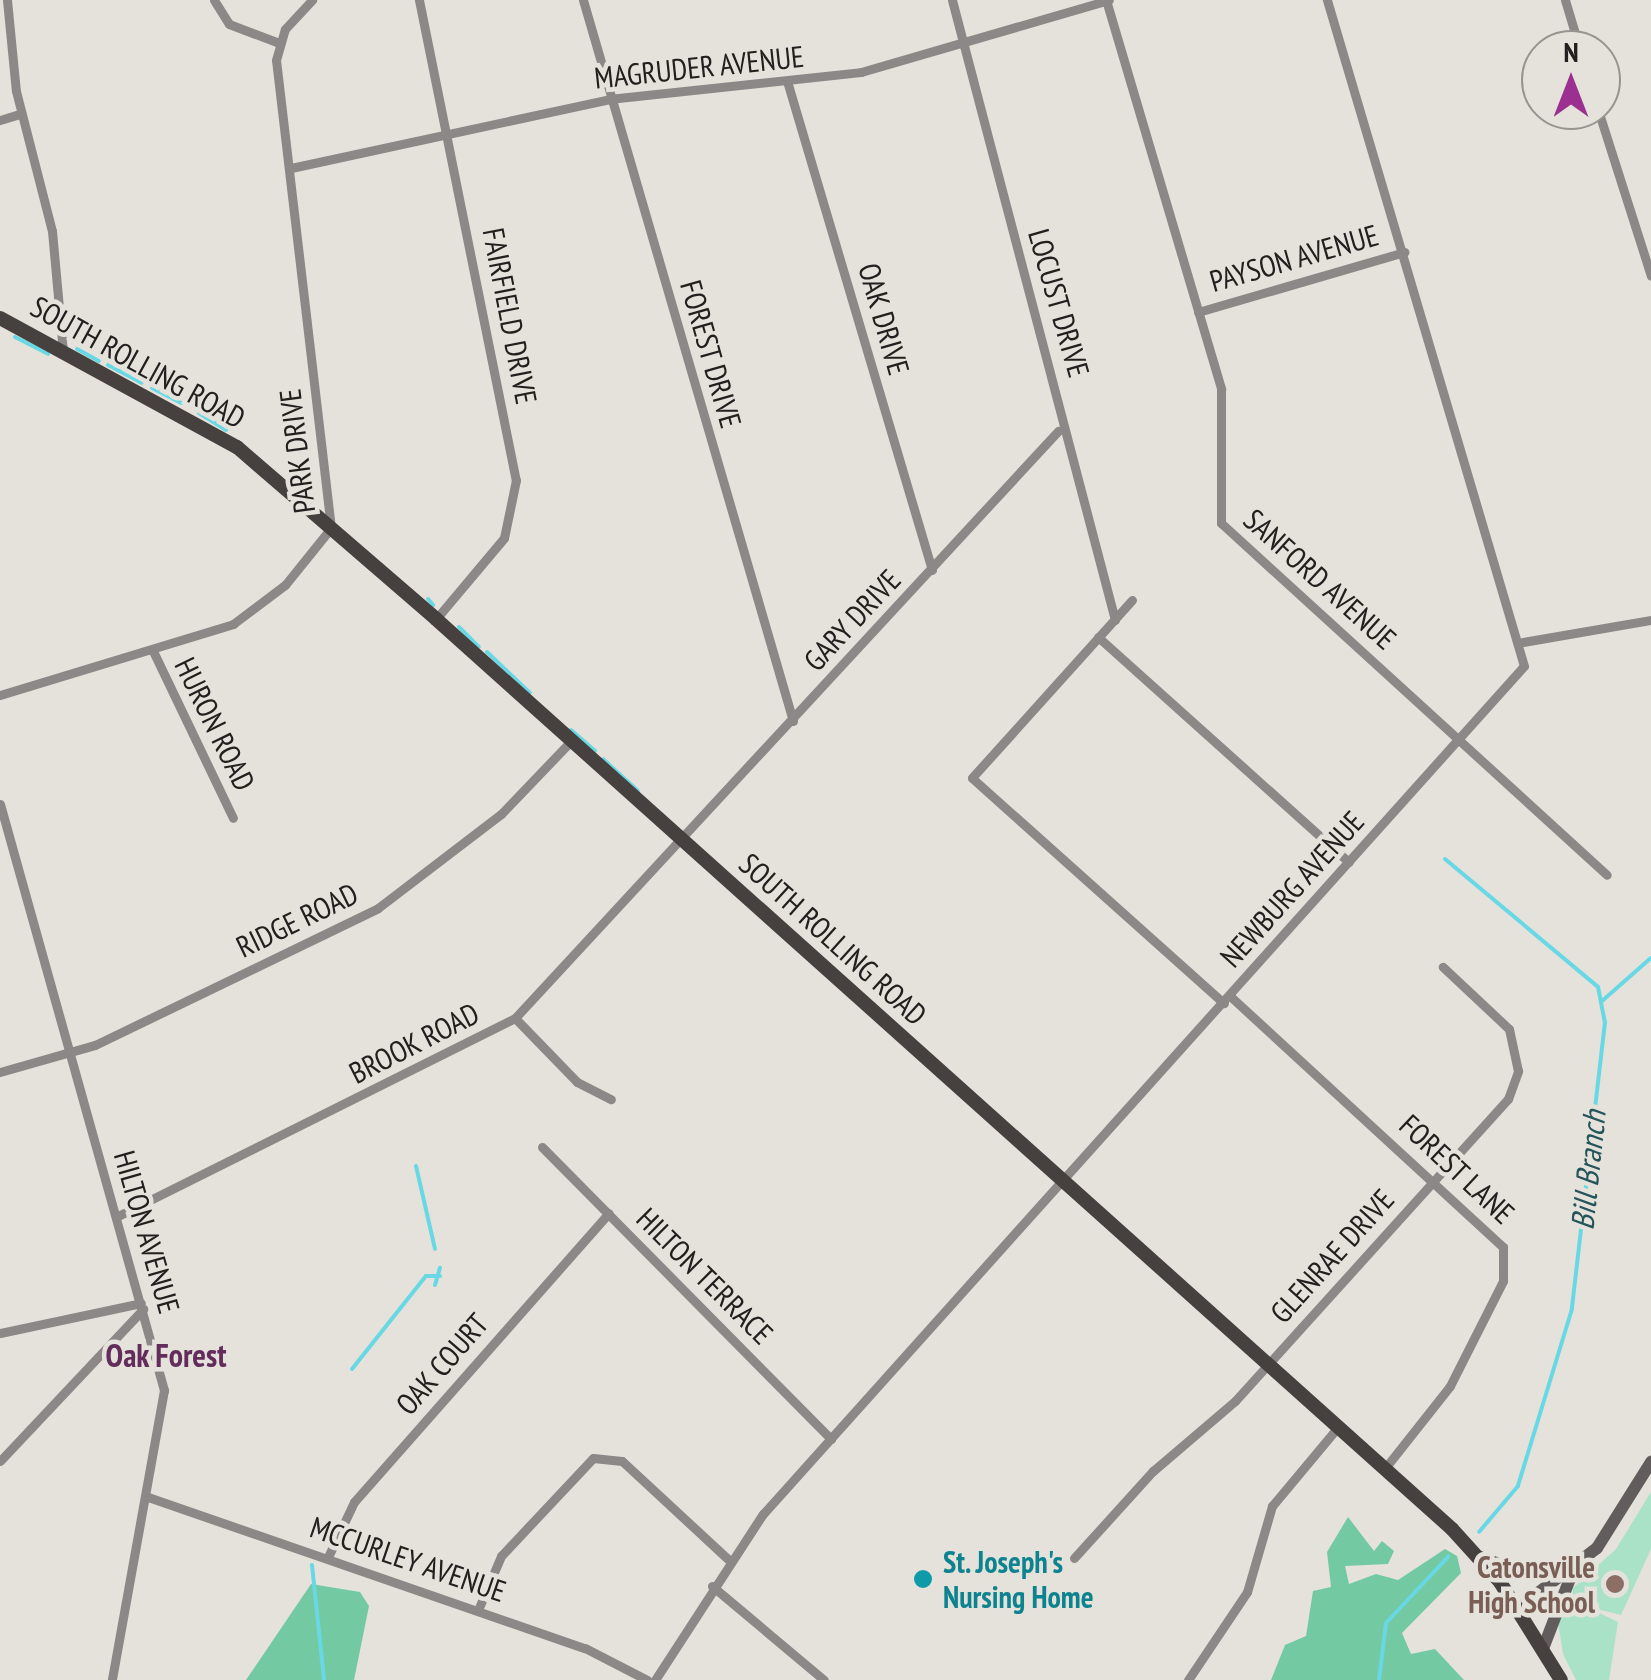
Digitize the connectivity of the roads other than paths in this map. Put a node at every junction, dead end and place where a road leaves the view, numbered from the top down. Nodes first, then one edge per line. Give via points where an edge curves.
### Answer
1 (7, 0) edge
2 (214, 0) edge
3 (312, 0) edge
4 (419, 0) edge
5 (583, 0) edge
6 (952, 0) edge
7 (1107, 0) edge
8 (1328, 0) edge
9 (1565, 0) edge
10 (1574, 30) edge
11 (279, 43) junction
12 (958, 47) junction
13 (787, 82) junction
14 (610, 100) junction
15 (20, 114) junction
16 (0, 120) edge
17 (1604, 130) edge
18 (448, 136) junction
19 (291, 168) junction
20 (1404, 252) junction
21 (1651, 276) edge
22 (1198, 312) junction
23 (0, 318) edge
24 (63, 352) junction
25 (1058, 431) junction
26 (332, 528) junction
27 (932, 570) junction
28 (1132, 600) dead end
29 (436, 619) junction
30 (1115, 620) junction
31 (1651, 620) edge
32 (1098, 637) junction
33 (1522, 642) junction
34 (153, 651) junction
35 (0, 695) edge
36 (793, 721) junction
37 (572, 740) junction
38 (1460, 740) junction
39 (0, 804) edge
40 (233, 818) dead end
41 (683, 842) junction
42 (1349, 862) junction
43 (1607, 875) dead end
44 (1442, 967) dead end
45 (1227, 999) junction
46 (515, 1018) junction
47 (70, 1055) junction
48 (0, 1072) edge
49 (611, 1099) dead end
50 (542, 1147) dead end
51 (1434, 1179) junction
52 (1063, 1180) junction
53 (608, 1214) junction
54 (116, 1217) junction
55 (142, 1306) junction
56 (0, 1333) edge
57 (1270, 1363) junction
58 (1339, 1426) junction
59 (831, 1440) junction
60 (0, 1461) edge
61 (1651, 1462) edge
62 (1386, 1466) junction
63 (148, 1497) junction
64 (1480, 1557) junction
65 (328, 1558) junction
66 (1074, 1558) dead end
67 (728, 1559) junction
68 (1582, 1562) junction
69 (712, 1586) junction
70 (1518, 1608) junction
71 (478, 1610) junction
72 (1544, 1646) junction
73 (112, 1680) edge
74 (647, 1680) edge
75 (655, 1680) edge
76 (824, 1680) edge
77 (1188, 1680) edge
78 (1560, 1680) edge

1 - 15 street
2 - 11 street via 229,24
3 - 11 street
4 - 18 street, FAIRFIELD DRIVE
5 - 14 street, FOREST DRIVE
6 - 12 street, LOCUST DRIVE
7 - 12 street, MAGRUDER AVENUE
7 - 22 street, SANFORD AVENUE
8 - 20 street
9 - 10 street
11 - 19 street, PARK DRIVE
12 - 13 street, MAGRUDER AVENUE
12 - 25 street, LOCUST DRIVE via 1060,393
13 - 14 street, MAGRUDER AVENUE
13 - 27 street, OAK DRIVE
14 - 18 street, MAGRUDER AVENUE
14 - 36 street, FOREST DRIVE
15 - 16 street
15 - 24 street via 52,232
17 - 21 street
18 - 19 street, MAGRUDER AVENUE
18 - 29 street, FAIRFIELD DRIVE via 516,498 492,555
19 - 26 street, PARK DRIVE
20 - 22 street, PAYSON AVENUE
20 - 33 street
22 - 38 street, SANFORD AVENUE via 1221,389 1222,523
23 - 24 main road, SOUTH ROLLING ROAD
24 - 26 main road, SOUTH ROLLING ROAD via 219,435
25 - 27 street, GARY DRIVE
25 - 30 street, LOCUST DRIVE
26 - 29 main road, SOUTH ROLLING ROAD
26 - 34 street, PARK DRIVE via 245,616
27 - 36 street, GARY DRIVE
28 - 30 street
29 - 37 main road, SOUTH ROLLING ROAD
30 - 32 street
31 - 33 street
32 - 42 street
32 - 45 street, FOREST LANE via 972,778
33 - 38 street, NEWBURG AVENUE via 1518,678
34 - 35 street, PARK DRIVE
34 - 40 street, HURON ROAD
36 - 41 street, GARY DRIVE
37 - 41 main road, SOUTH ROLLING ROAD
37 - 47 street, RIDGE ROAD via 502,814 378,908
38 - 42 street, NEWBURG AVENUE
38 - 43 street, SANFORD AVENUE
39 - 47 street, HILTON AVENUE
41 - 46 street, BROOK ROAD
41 - 52 main road, SOUTH ROLLING ROAD
42 - 45 street, NEWBURG AVENUE
44 - 51 street, GLENRAE DRIVE via 1510,1029 1518,1071 1508,1099
45 - 51 street, FOREST LANE
45 - 52 street, NEWBURG AVENUE
46 - 49 street via 576,1082
46 - 54 street, BROOK ROAD
47 - 48 street, RIDGE ROAD
47 - 54 street, HILTON AVENUE
50 - 53 street, HILTON TERRACE
51 - 57 street, GLENRAE DRIVE
51 - 62 street, FOREST LANE via 1496,1234 1506,1269 1442,1400
52 - 57 main road, SOUTH ROLLING ROAD
52 - 59 street, NEWBURG AVENUE
53 - 59 street, HILTON TERRACE
53 - 65 street, OAK COURT via 354,1502
54 - 55 street, HILTON AVENUE
55 - 56 street
55 - 60 street
55 - 63 street, HILTON AVENUE via 164,1390
57 - 58 main road, SOUTH ROLLING ROAD
57 - 66 street, GLENRAE DRIVE
58 - 62 main road, SOUTH ROLLING ROAD
58 - 77 street via 1272,1506 1247,1592
59 - 67 street, NEWBURG AVENUE
61 - 68 main road via 1615,1526
62 - 64 main road, SOUTH ROLLING ROAD
63 - 65 street, MCCURLEY AVENUE
63 - 73 street, HILTON AVENUE
64 - 68 main road via 1529,1575
64 - 70 main road, SOUTH ROLLING ROAD
65 - 71 street, MCCURLEY AVENUE
67 - 69 street, NEWBURG AVENUE
67 - 71 street via 622,1462 592,1458 501,1556
68 - 70 main road
68 - 72 main road via 1557,1596
69 - 75 street, NEWBURG AVENUE
69 - 76 street
70 - 72 main road, SOUTH ROLLING ROAD
71 - 74 street, MCCURLEY AVENUE
72 - 78 main road, SOUTH ROLLING ROAD

